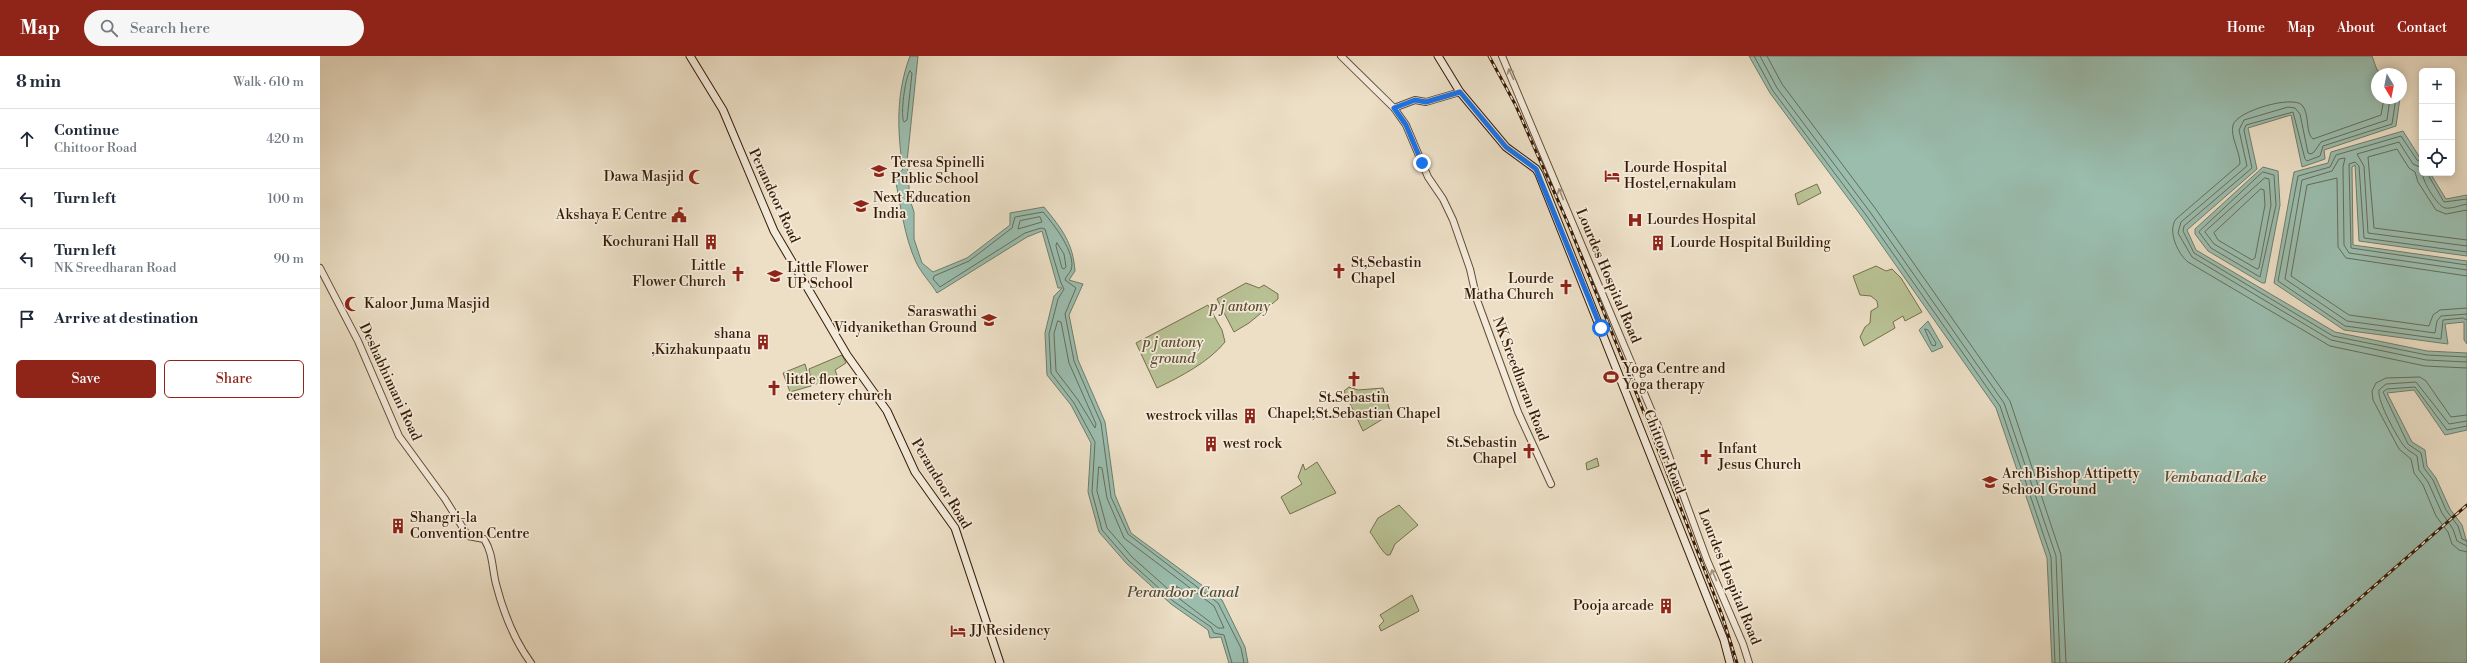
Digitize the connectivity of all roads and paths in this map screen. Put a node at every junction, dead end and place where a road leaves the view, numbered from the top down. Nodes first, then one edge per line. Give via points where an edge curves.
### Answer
1 (690, 56) edge
2 (1341, 56) edge
3 (1438, 56) edge
4 (1502, 56) edge
5 (1460, 92) junction
6 (1394, 108) junction
7 (320, 268) edge
8 (1551, 484) dead end
9 (531, 663) edge
10 (1000, 663) edge
11 (1730, 663) edge
12 (1749, 663) edge

1 - 10 main road, Perandoor Road via 723,110 774,231 847,355 887,411 915,472 955,528
2 - 6 street, NK Sreedharan Road
3 - 5 main road, Chittoor Road
12 -> 4 street, Lourdes Hospital Road via 1707,560 1658,426
5 - 6 street via 1426,102 1415,100
5 - 11 main road, Chittoor Road via 1506,147 1539,174 1724,640
6 - 8 street, NK Sreedharan Road via 1406,125 1428,177 1444,199 1453,220 1518,412
7 - 9 street, Deshabhimani Road via 358,341 399,436 445,499 468,536 484,539 489,546 496,583 508,620 519,647

